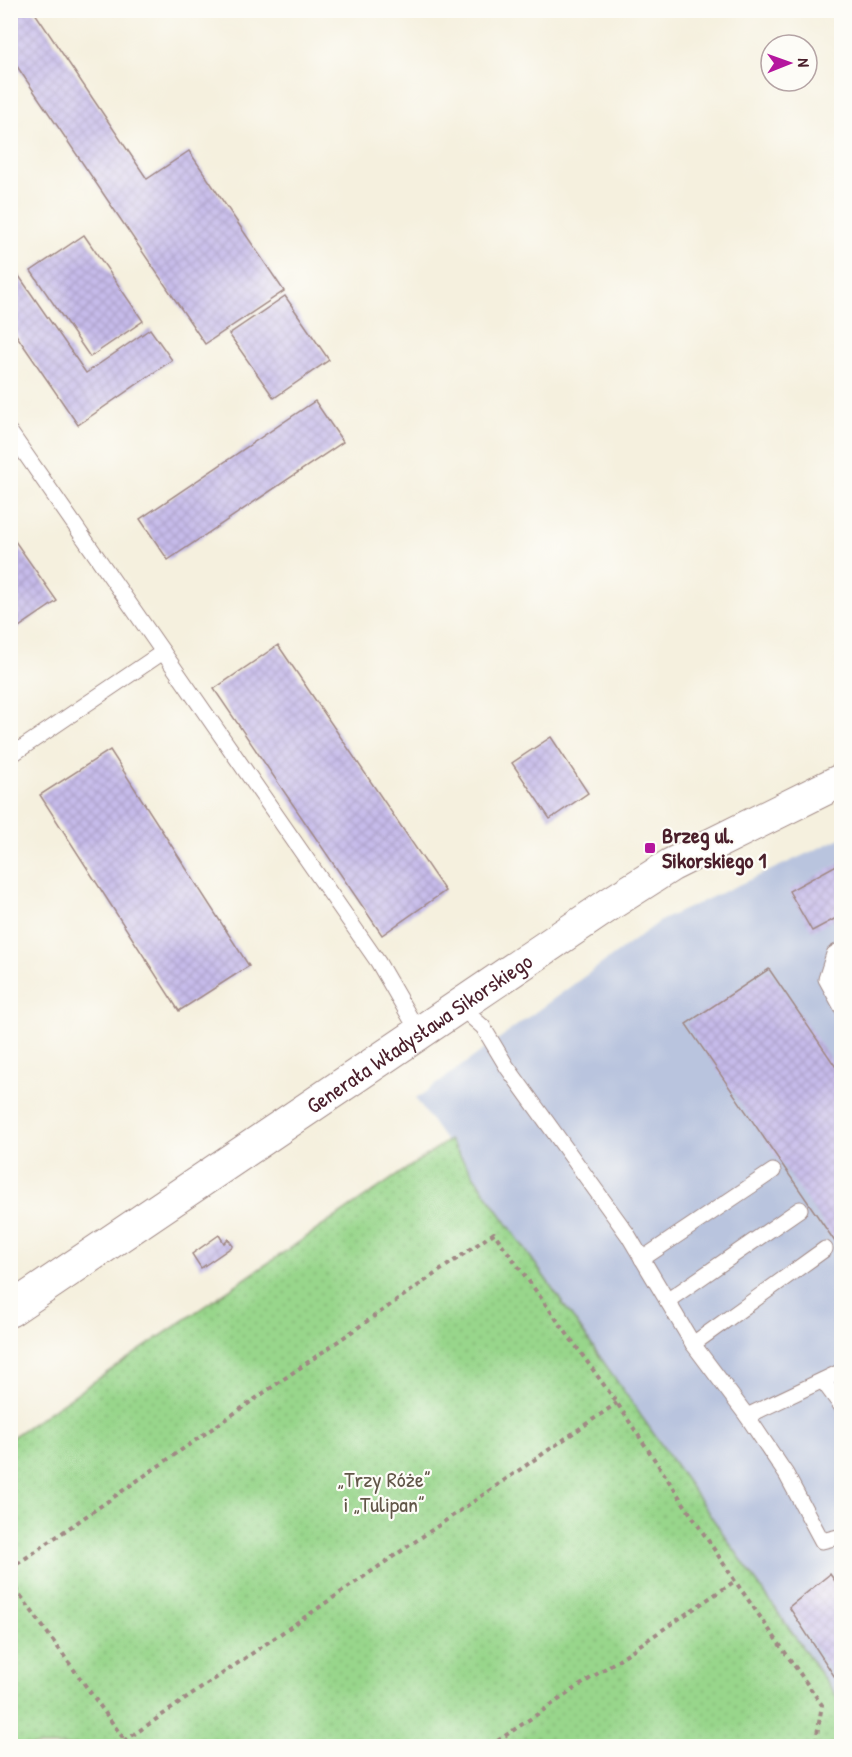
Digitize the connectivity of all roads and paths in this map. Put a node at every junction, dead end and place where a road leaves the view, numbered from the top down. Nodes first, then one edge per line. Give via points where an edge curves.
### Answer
1 (10, 432) edge
2 (163, 652) junction
3 (10, 756) edge
4 (842, 780) edge
5 (842, 949) edge
6 (458, 1005) junction
7 (842, 1008) edge
8 (418, 1032) junction
9 (773, 1171) dead end
10 (800, 1209) dead end
11 (825, 1249) dead end
12 (642, 1259) junction
13 (667, 1301) junction
14 (10, 1310) edge
15 (693, 1344) junction
16 (842, 1371) edge
17 (823, 1380) junction
18 (617, 1403) junction
19 (842, 1407) edge
20 (747, 1416) junction
21 (842, 1536) edge
22 (10, 1569) edge
23 (10, 1581) edge
24 (735, 1581) junction
25 (125, 1741) junction
26 (117, 1746) edge
27 (129, 1746) edge
28 (490, 1746) edge
29 (815, 1746) edge

1 - 2 lane
2 - 3 lane
2 - 8 lane via 378,962
4 - 6 main road, Generała Władysława Sikorskiego via 671,865
5 - 7 lane via 834,954 826,979
6 - 8 main road, Generała Władysława Sikorskiego
6 - 12 lane via 483,1027
8 - 14 main road, Generała Władysława Sikorskiego
9 - 12 lane
10 - 13 lane
11 - 15 lane
12 - 13 lane
13 - 15 lane
15 - 20 lane
16 - 17 lane
17 - 19 lane
17 - 20 lane
18 - 22 path via 494,1233
18 - 24 path
18 - 25 path
20 - 21 lane via 786,1474 822,1541
23 - 25 path
24 - 28 path
24 - 29 path via 822,1705
25 - 26 path
25 - 27 path

